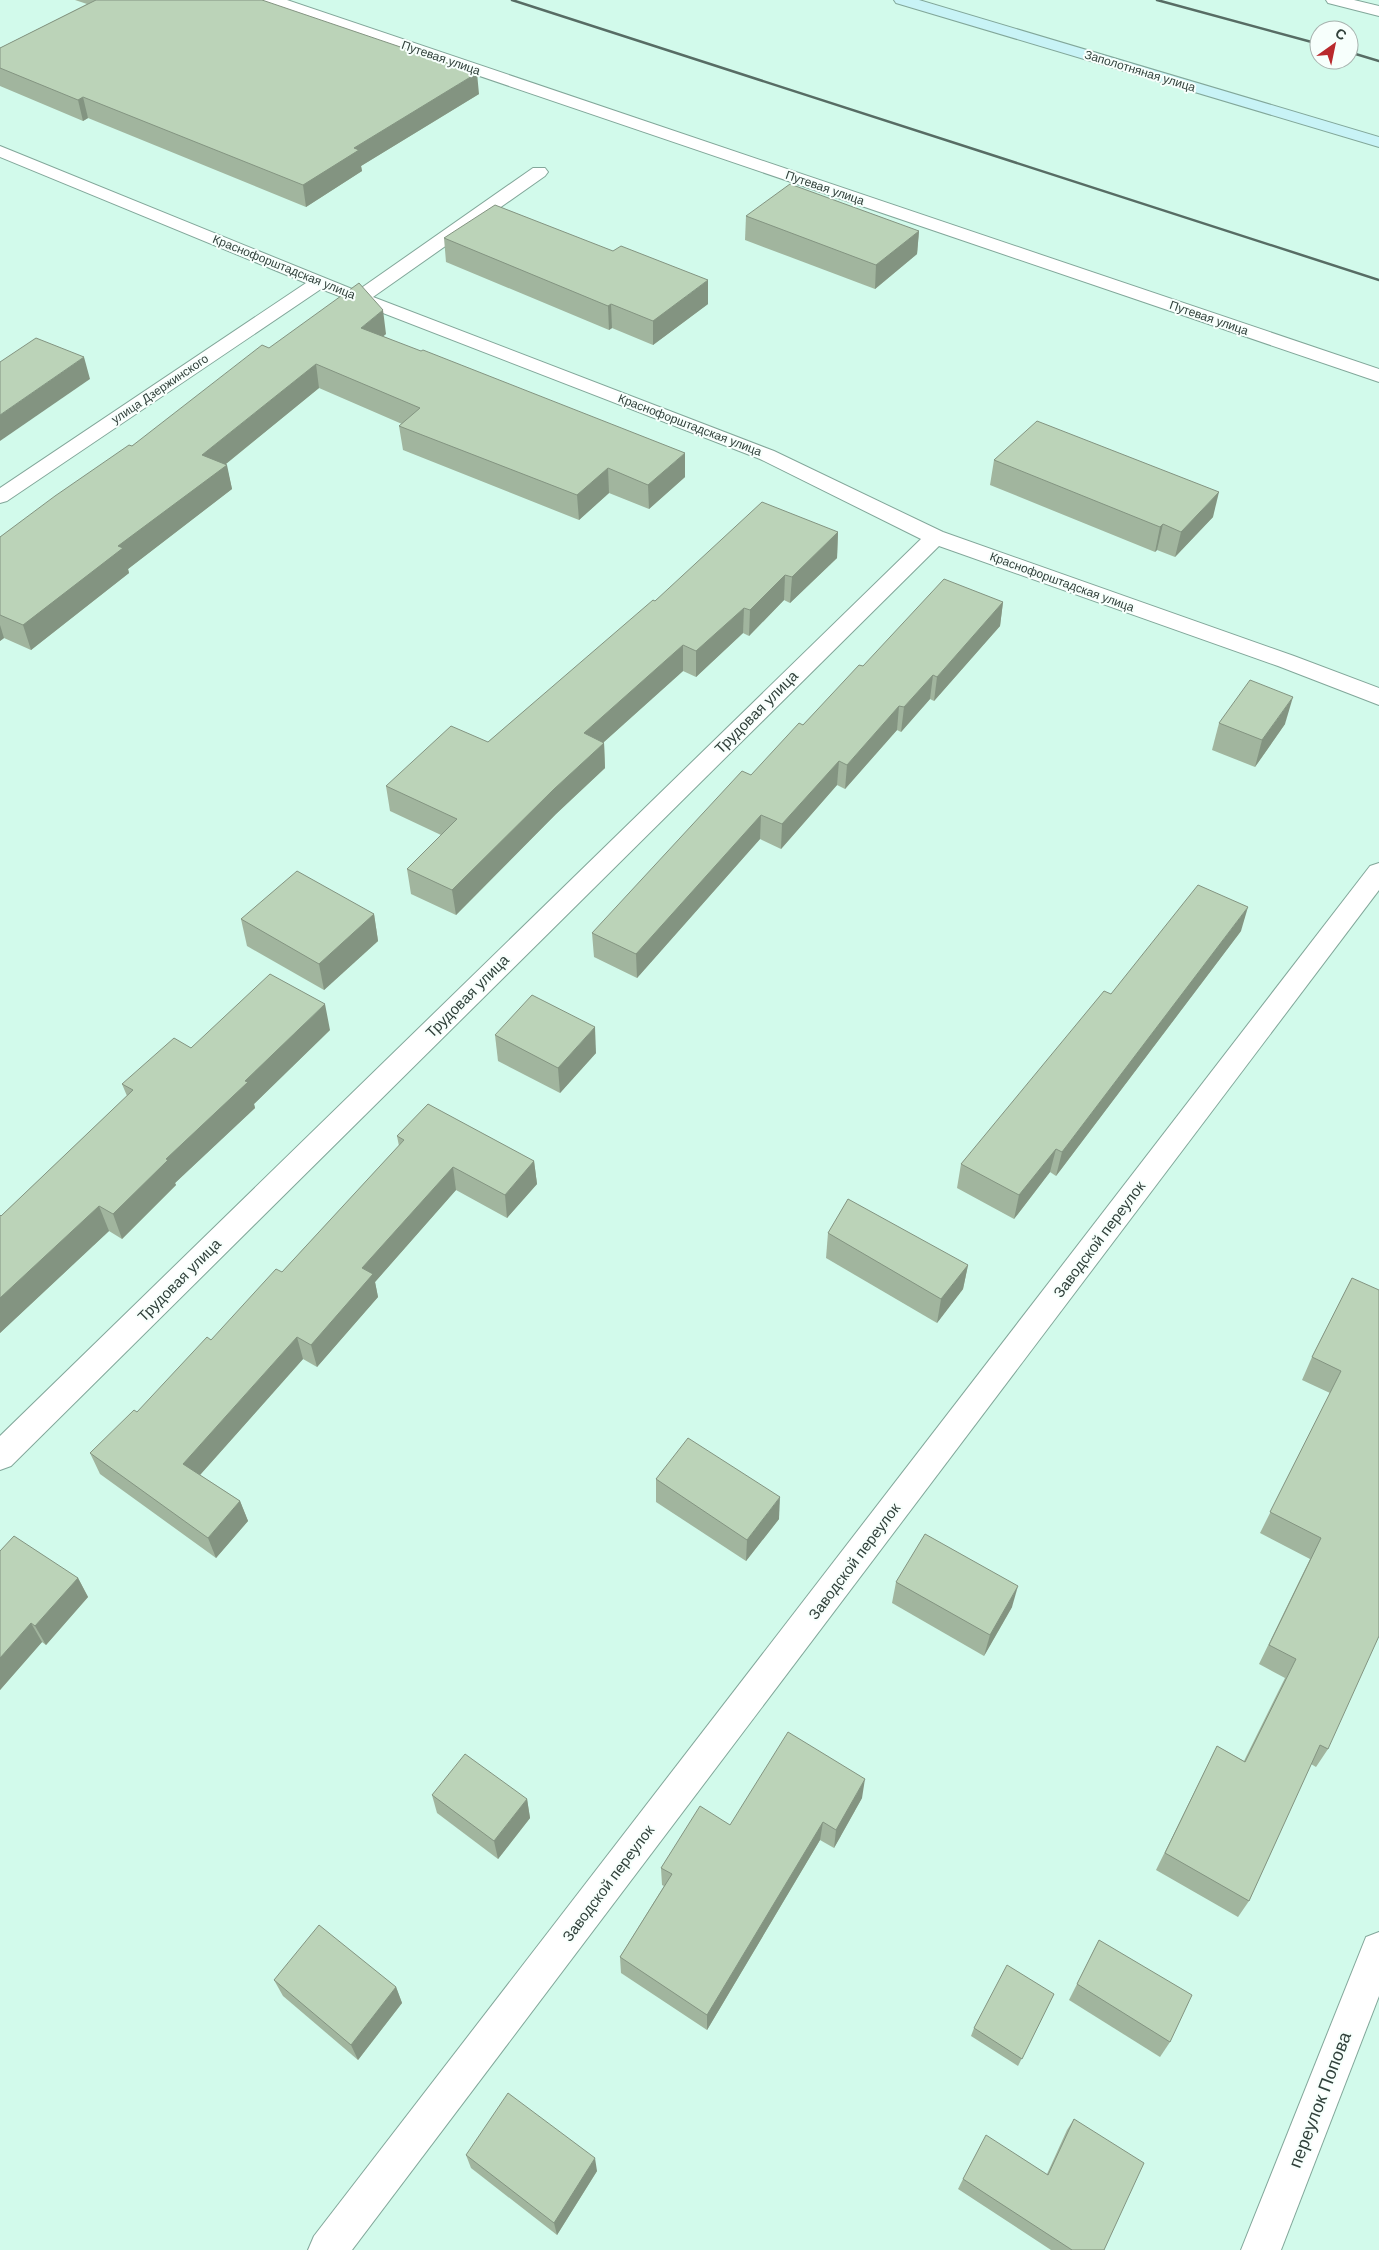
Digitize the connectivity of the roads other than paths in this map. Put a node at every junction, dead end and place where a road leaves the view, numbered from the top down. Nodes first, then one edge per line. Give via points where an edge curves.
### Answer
1 (271, 0) edge
2 (902, 0) edge
3 (1334, 0) edge
4 (1379, 11) edge
5 (1379, 142) edge
6 (5, 157) edge
7 (539, 172) dead end
8 (321, 281) junction
9 (359, 298) junction
10 (1379, 376) edge
11 (0, 497) edge
12 (935, 537) junction
13 (1379, 697) edge
14 (1379, 872) edge
15 (0, 1456) edge
16 (1379, 1950) edge
17 (328, 2250) edge
18 (1261, 2250) edge

1 - 10 street, Путевая улица
2 - 5 main road, Заполотняная улица
3 - 4 street
6 - 8 street, Краснофорштадская улица
7 - 9 street
8 - 9 street, Краснофорштадская улица
8 - 11 street, улица Дзержинского
9 - 12 street, Краснофорштадская улица via 767,455
12 - 13 street, Краснофорштадская улица
12 - 15 street, Трудовая улица
14 - 17 street, Заводской переулок
16 - 18 street, переулок Попова

